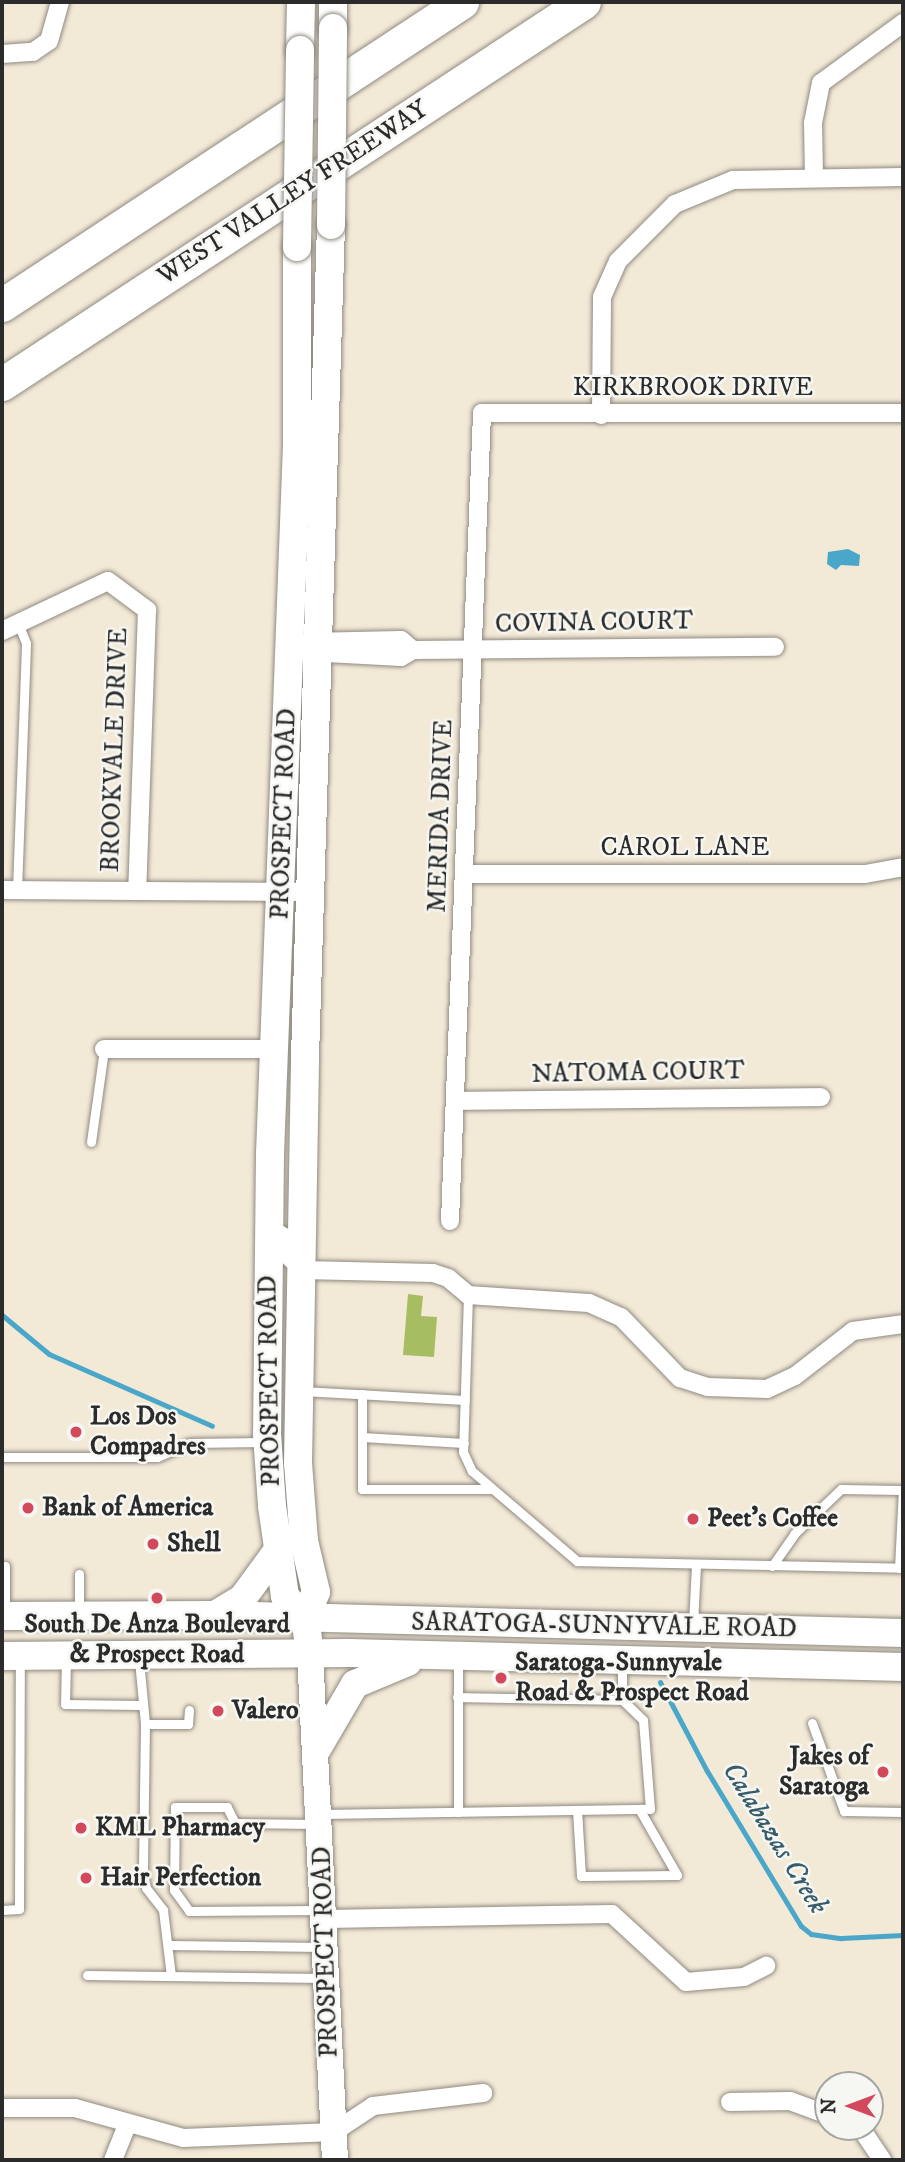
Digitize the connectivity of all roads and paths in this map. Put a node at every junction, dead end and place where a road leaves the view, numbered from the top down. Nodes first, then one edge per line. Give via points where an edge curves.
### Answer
1 (60, 2) edge
2 (301, 2) edge
3 (463, 2) edge
4 (583, 2) edge
5 (333, 15) edge
6 (903, 23) edge
7 (2, 54) edge
8 (903, 177) edge
9 (814, 178) junction
10 (2, 305) edge
11 (2, 384) edge
12 (482, 413) joint
13 (903, 413) edge
14 (601, 415) junction
15 (10, 627) edge
16 (290, 646) junction
17 (320, 647) junction
18 (775, 647) dead end
19 (474, 650) junction
20 (903, 867) edge
21 (465, 874) junction
22 (9, 890) edge
23 (137, 891) junction
24 (281, 891) junction
25 (312, 891) junction
26 (104, 1049) joint
27 (274, 1049) junction
28 (821, 1097) dead end
29 (455, 1101) junction
30 (90, 1142) dead end
31 (450, 1221) dead end
32 (270, 1228) junction
33 (303, 1270) junction
34 (468, 1295) junction
35 (903, 1324) edge
36 (300, 1391) junction
37 (362, 1394) junction
38 (465, 1400) junction
39 (362, 1437) junction
40 (268, 1443) junction
41 (464, 1443) junction
42 (2, 1457) edge
43 (492, 1489) junction
44 (902, 1490) edge
45 (278, 1550) junction
46 (5, 1566) dead end
47 (696, 1566) junction
48 (772, 1566) junction
49 (79, 1574) dead end
50 (215, 1615) junction
51 (4, 1616) edge
52 (79, 1616) junction
53 (305, 1618) junction
54 (693, 1629) junction
55 (903, 1633) edge
56 (310, 1653) junction
57 (139, 1654) junction
58 (66, 1655) junction
59 (11, 1656) edge
60 (424, 1657) junction
61 (458, 1658) junction
62 (622, 1661) junction
63 (903, 1667) edge
64 (457, 1697) junction
65 (622, 1700) junction
66 (140, 1705) junction
67 (189, 1710) dead end
68 (812, 1723) dead end
69 (145, 1724) junction
70 (317, 1749) junction
71 (639, 1809) junction
72 (577, 1810) junction
73 (458, 1812) junction
74 (903, 1812) edge
75 (321, 1819) junction
76 (2, 1909) edge
77 (326, 1914) junction
78 (170, 1945) junction
79 (327, 1947) junction
80 (766, 1966) dead end
81 (87, 1975) dead end
82 (171, 1976) junction
83 (328, 1978) junction
84 (483, 2093) dead end
85 (730, 2102) dead end
86 (2, 2108) edge
87 (814, 2110) edge
88 (128, 2126) junction
89 (334, 2132) junction
90 (869, 2141) edge
91 (113, 2160) edge
92 (335, 2160) edge
93 (882, 2160) edge

1 - 7 street via 50,41 33,52
2 - 16 main road, PROSPECT ROAD, bridge via 297,445
3 - 10 highway
4 - 11 highway, WEST VALLEY FREEWAY
5 - 17 main road, PROSPECT ROAD, bridge
6 - 9 street via 821,83 813,123
8 - 9 street
9 - 14 street via 724,183 675,204 641,234 618,261 602,297
12 - 14 street, KIRKBROOK DRIVE
12 - 19 street, MERIDA DRIVE
13 - 14 street, KIRKBROOK DRIVE
15 - 22 lane via 26,643
15 - 23 street, BROOKVALE DRIVE via 108,581 146,610
16 - 17 street, COVINA COURT
16 - 24 main road, PROSPECT ROAD
17 - 19 street, COVINA COURT via 401,657 413,650
17 - 25 main road, PROSPECT ROAD
18 - 19 street, COVINA COURT
19 - 21 street, MERIDA DRIVE
20 - 21 street, CAROL LANE via 865,874
21 - 29 street, MERIDA DRIVE
22 - 23 street, BROOKVALE DRIVE
23 - 24 street, BROOKVALE DRIVE
24 - 25 street, BROOKVALE DRIVE
24 - 27 main road, PROSPECT ROAD
25 - 33 main road, PROSPECT ROAD
26 - 27 street
26 - 30 lane
27 - 32 main road, PROSPECT ROAD
28 - 29 street, NATOMA COURT
29 - 31 street, MERIDA DRIVE
32 - 33 street via 284,1237 287,1255
32 - 40 main road, PROSPECT ROAD
33 - 34 street via 433,1273 448,1278
33 - 36 main road, PROSPECT ROAD
34 - 35 street via 589,1304 621,1317 680,1378 708,1387 767,1389 795,1376 853,1331
34 - 38 lane
36 - 37 lane
36 - 53 main road, PROSPECT ROAD via 300,1501 316,1592
37 - 38 lane
37 - 39 lane
38 - 41 lane
39 - 41 lane
39 - 43 lane via 362,1489
40 - 42 lane via 190,1443 158,1457
40 - 45 main road, PROSPECT ROAD
41 - 43 lane via 472,1471
43 - 47 lane via 577,1560
44 - 48 lane via 841,1489 794,1534
44 - 48 lane via 899,1568
45 - 50 main road via 242,1599
45 - 53 main road, PROSPECT ROAD via 285,1596
46 - 51 lane
47 - 48 lane
47 - 54 lane
49 - 52 lane
50 - 52 main road, SARATOGA-SUNNYVALE ROAD
50 - 53 main road, SARATOGA-SUNNYVALE ROAD
51 - 52 main road, SARATOGA-SUNNYVALE ROAD
53 - 54 main road, SARATOGA-SUNNYVALE ROAD
53 - 56 main road, PROSPECT ROAD
54 - 55 main road, SARATOGA-SUNNYVALE ROAD
56 - 57 main road, SARATOGA-SUNNYVALE ROAD
56 - 60 main road, SARATOGA-SUNNYVALE ROAD
56 - 70 main road, PROSPECT ROAD
57 - 58 main road, SARATOGA-SUNNYVALE ROAD
57 - 66 lane
58 - 59 main road, SARATOGA-SUNNYVALE ROAD
58 - 66 lane via 65,1704
59 - 76 lane via 19,1909
60 - 61 main road, SARATOGA-SUNNYVALE ROAD
60 - 70 main road via 355,1684
61 - 62 main road, SARATOGA-SUNNYVALE ROAD
61 - 64 lane
62 - 63 main road, SARATOGA-SUNNYVALE ROAD
62 - 65 lane
64 - 65 lane
64 - 73 lane
65 - 71 lane via 643,1720 650,1809
66 - 69 lane
67 - 69 lane via 188,1724
68 - 74 lane via 844,1811
69 - 78 lane via 143,1874 146,1888 163,1910
70 - 75 main road, PROSPECT ROAD
71 - 72 lane
71 - 72 lane via 677,1875 581,1876
72 - 73 lane
73 - 75 lane
75 - 77 main road, PROSPECT ROAD
75 - 77 lane via 235,1824 227,1807 175,1807 174,1890 189,1911
77 - 79 main road, PROSPECT ROAD
77 - 80 street via 612,1914 686,1982 744,1977
78 - 79 lane
78 - 82 lane
79 - 83 main road, PROSPECT ROAD
81 - 82 lane
82 - 83 lane
83 - 89 main road, PROSPECT ROAD
84 - 89 street via 373,2106
85 - 87 street via 790,2101
86 - 88 street via 75,2108
88 - 89 street via 183,2138
88 - 91 street
89 - 92 main road, PROSPECT ROAD
90 - 93 street

